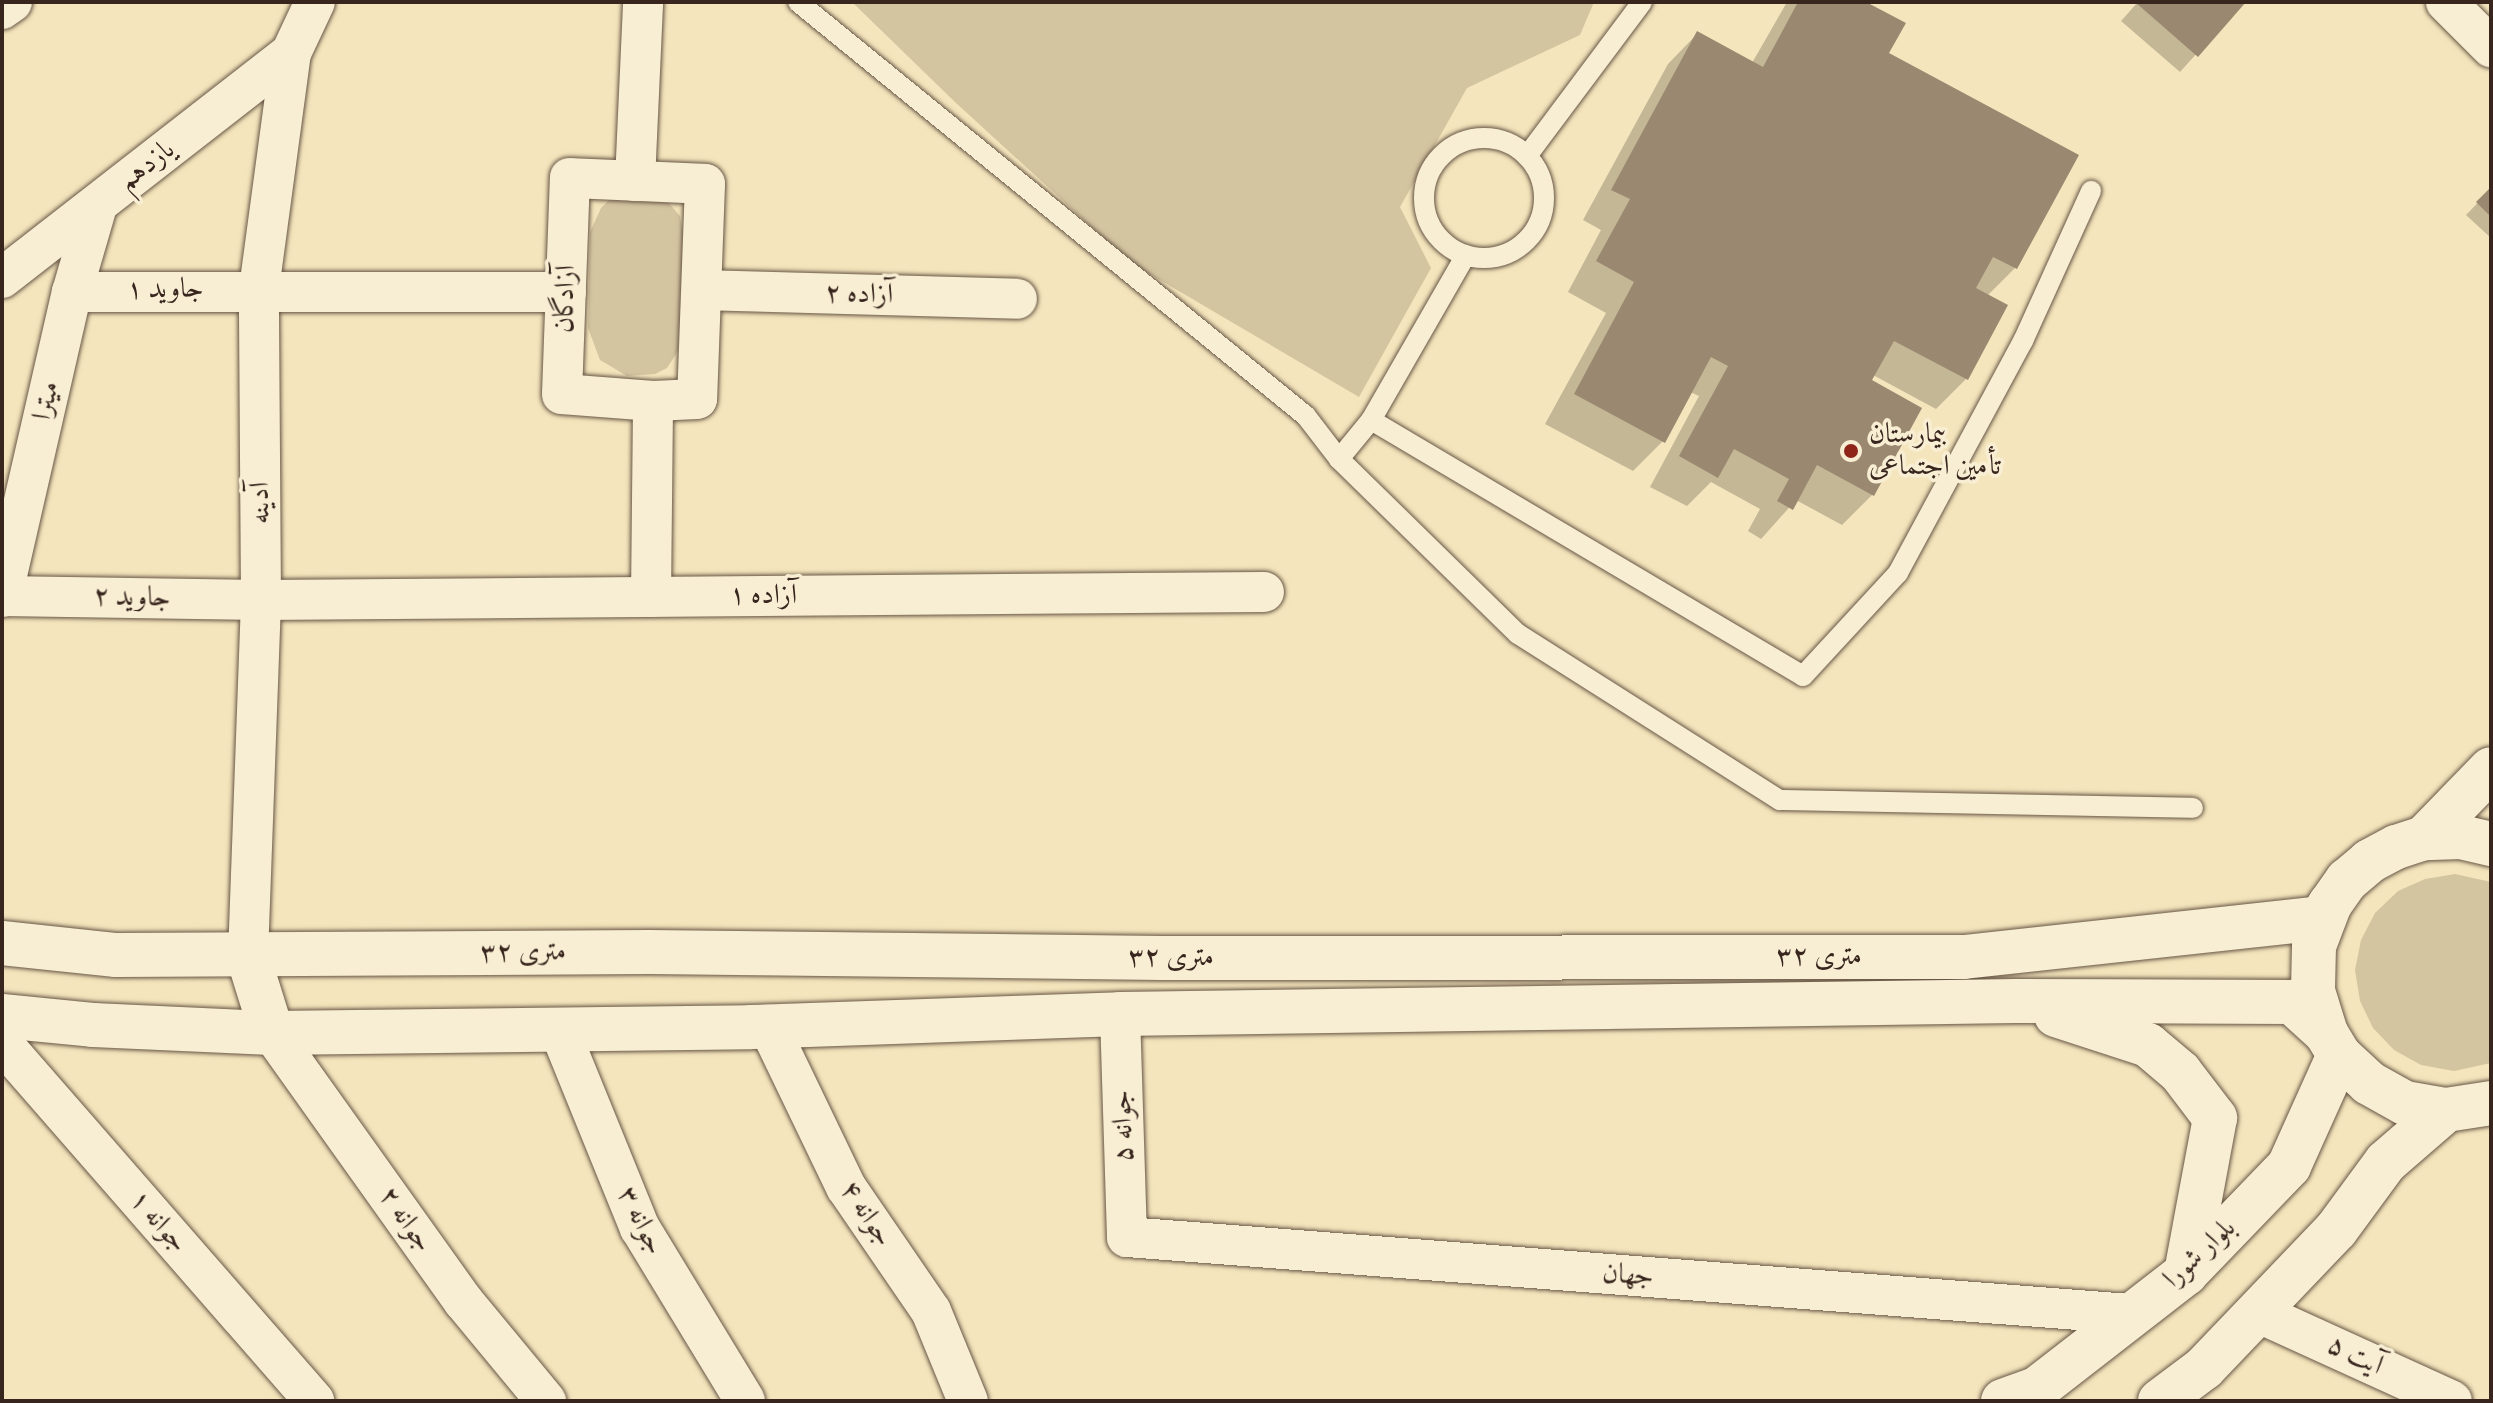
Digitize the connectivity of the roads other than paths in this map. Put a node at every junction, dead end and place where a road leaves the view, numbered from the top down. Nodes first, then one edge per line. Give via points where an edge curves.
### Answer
1 (12, 2) edge
2 (315, 2) edge
3 (643, 2) edge
4 (798, 2) edge
5 (1642, 2) edge
6 (2446, 2) edge
7 (2, 9) edge
8 (2491, 47) edge
9 (291, 53) junction
10 (1527, 156) junction
11 (635, 181) junction
12 (2091, 191) dead end
13 (97, 206) junction
14 (1466, 255) junction
15 (2, 278) edge
16 (259, 289) junction
17 (702, 290) junction
18 (72, 292) junction
19 (566, 292) junction
20 (1017, 299) dead end
21 (653, 401) junction
22 (1371, 420) junction
23 (1339, 459) junction
24 (1264, 592) dead end
25 (2, 597) edge
26 (651, 597) junction
27 (261, 600) junction
28 (2491, 769) edge
29 (2193, 808) dead end
30 (2424, 838) junction
31 (2491, 844) edge
32 (2330, 904) junction
33 (2, 943) edge
34 (248, 956) junction
35 (1458, 958) junction
36 (2016, 1001) junction
37 (1459, 1010) junction
38 (1120, 1014) junction
39 (2, 1016) edge
40 (768, 1025) junction
41 (559, 1029) junction
42 (272, 1033) junction
43 (2, 1043) edge
44 (2333, 1044) junction
45 (2491, 1103) edge
46 (2446, 1110) junction
47 (1127, 1237) joint
48 (2186, 1273) junction
49 (2257, 1312) junction
50 (2129, 1314) junction
51 (314, 1401) edge
52 (546, 1401) edge
53 (745, 1401) edge
54 (968, 1401) edge
55 (2003, 1401) edge
56 (2160, 1401) edge
57 (2452, 1401) edge

1 - 7 street
2 - 9 street
3 - 11 street
4 - 23 lane via 1306,416
5 - 10 lane
6 - 8 street
9 - 13 street, یازدهم
9 - 16 street, آدینه
10 - 14 lane via 1544,191 1536,229 1505,255
10 - 14 lane via 1492,139 1472,139 1454,146 1433,167 1424,195 1426,215 1434,234
11 - 17 street, آزادگان via 705,184
11 - 19 street, آزادگان via 570,178
12 - 22 lane via 2023,341 1898,573 1803,676
13 - 15 street, یازدهم
13 - 18 street, میترا
14 - 22 lane
16 - 18 street, جاوید ۱
16 - 19 street
16 - 27 street, آدینه
17 - 20 street, آزاده ۲
17 - 21 street, آزادگان via 697,399
18 - 25 street, میترا
19 - 21 street, آزادگان via 562,394
21 - 26 street
22 - 23 lane
23 - 29 lane via 1518,634 1780,800
24 - 26 street, آزاده ۱
25 - 27 street, جاوید ۲
26 - 27 street, آزاده ۱
27 - 34 street, آدینه
28 - 30 main road
30 - 31 main road via 2461,837
30 - 32 main road via 2370,861
32 - 35 main road, ۳۲ متری via 2321,918 1964,957
32 - 44 main road via 2314,946 2313,991
33 - 34 main road, ۳۲ متری via 116,955
34 - 35 main road, ۳۲ متری via 649,952
34 - 42 main road
35 - 37 main road
36 - 37 main road, ۳۲ متری
36 - 44 main road, ۳۲ متری via 2292,1002
36 - 48 main road via 2148,1045 2180,1072 2215,1118
37 - 38 main road, ۳۲ متری
38 - 40 main road, ۳۲ متری
38 - 47 street, جوانه ۵
39 - 42 main road, ۳۲ متری
40 - 41 main road, ۳۲ متری
40 - 54 street, جوانه ۴ via 846,1187 931,1311
41 - 42 main road, ۳۲ متری
41 - 53 street, جوانه ۳ via 640,1228
42 - 52 street, جوانه ۲ via 464,1302
43 - 51 street, جوانه ۱
44 - 46 main road, ۳۲ متری via 2369,1083 2405,1103
44 - 48 main road, بلوار شورا via 2289,1166
45 - 46 main road
46 - 49 main road via 2386,1162 2336,1230
47 - 50 street, جهان
48 - 50 main road, بلوار شورا
49 - 56 main road via 2204,1368
49 - 57 street, آیت ۵
50 - 55 main road, بلوار شورا via 2038,1388

